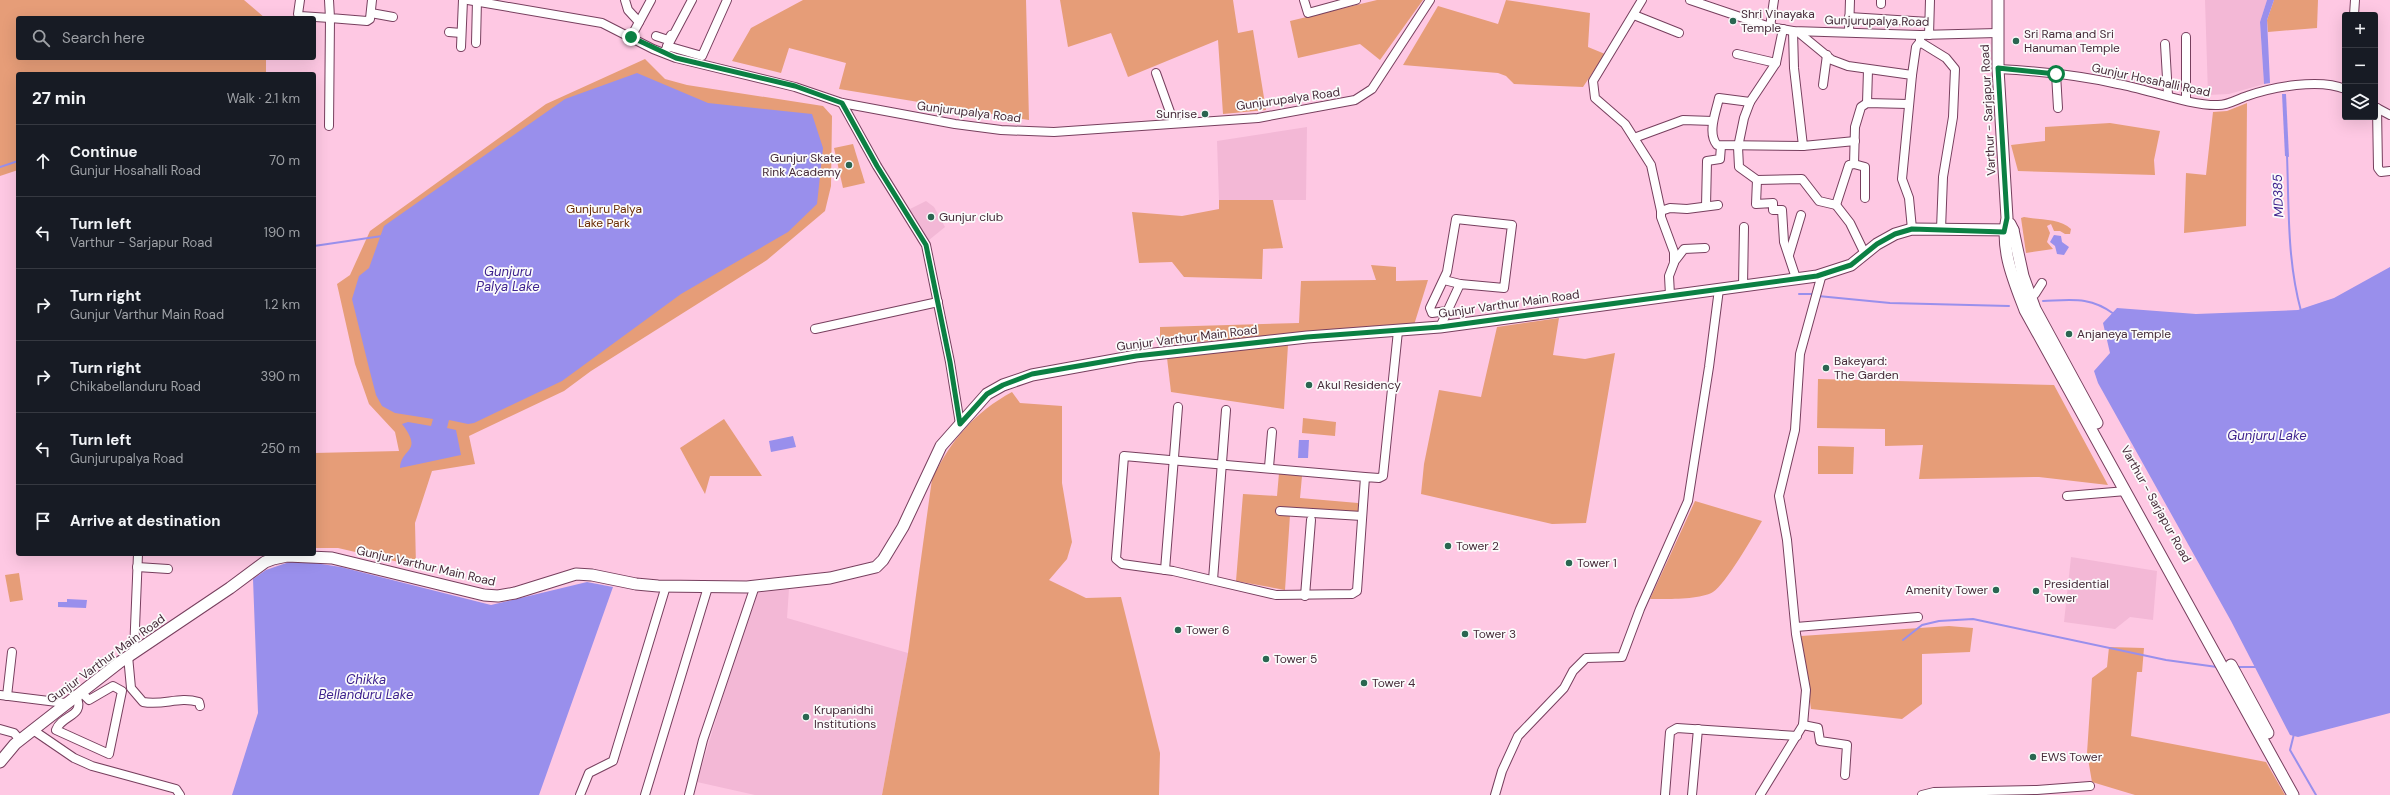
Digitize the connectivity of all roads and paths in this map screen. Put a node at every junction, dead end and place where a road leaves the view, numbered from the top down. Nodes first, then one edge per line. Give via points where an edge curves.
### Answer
1 (300, 0) edge
2 (329, 0) edge
3 (372, 0) edge
4 (463, 0) edge
5 (468, 0) edge
6 (625, 0) edge
7 (651, 0) edge
8 (691, 0) edge
9 (727, 0) edge
10 (1304, 0) edge
11 (1356, 0) edge
12 (1430, 0) edge
13 (1642, 0) edge
14 (1690, 0) edge
15 (1774, 0) edge
16 (1850, 0) edge
17 (1930, 0) edge
18 (1998, 0) edge
19 (2355, 0) edge
20 (477, 1) edge
21 (1341, 2) edge
22 (2354, 12) edge
23 (371, 13) junction
24 (1634, 14) junction
25 (300, 16) edge
26 (316, 17) edge
27 (393, 17) dead end
28 (1849, 17) junction
29 (330, 18) junction
30 (639, 22) junction
31 (1929, 22) junction
32 (1770, 27) junction
33 (1783, 29) junction
34 (1796, 31) junction
35 (449, 32) dead end
36 (1849, 32) junction
37 (461, 33) junction
38 (1679, 33) dead end
39 (1997, 34) junction
40 (631, 37) junction
41 (1923, 37) junction
42 (2186, 37) dead end
43 (476, 43) dead end
44 (1781, 44) junction
45 (2165, 44) dead end
46 (1792, 45) junction
47 (667, 46) junction
48 (461, 47) dead end
49 (650, 47) junction
50 (663, 54) junction
51 (1737, 54) dead end
52 (1827, 55) junction
53 (1776, 63) junction
54 (1998, 68) junction
55 (1868, 70) junction
56 (1156, 73) dead end
57 (2056, 74) junction
58 (1912, 75) junction
59 (1823, 85) dead end
60 (2342, 89) edge
61 (2168, 95) junction
62 (2186, 100) junction
63 (1750, 102) junction
64 (842, 103) junction
65 (1867, 103) junction
66 (1908, 104) junction
67 (2058, 108) dead end
68 (2378, 109) edge
69 (2390, 115) edge
70 (2376, 120) edge
71 (1713, 121) junction
72 (1174, 123) junction
73 (330, 126) dead end
74 (1634, 138) junction
75 (1855, 141) junction
76 (1721, 146) junction
77 (1803, 146) junction
78 (1738, 147) junction
79 (1854, 164) junction
80 (2390, 171) edge
81 (1757, 180) junction
82 (1866, 198) dead end
83 (1718, 205) dead end
84 (1836, 205) junction
85 (1706, 206) junction
86 (1661, 211) junction
87 (1801, 215) dead end
88 (1744, 227) dead end
89 (1912, 229) junction
90 (1941, 229) junction
91 (2009, 231) junction
92 (1705, 248) dead end
93 (1866, 254) junction
94 (1789, 255) junction
95 (1674, 263) junction
96 (1822, 274) junction
97 (1796, 278) junction
98 (1444, 280) junction
99 (2042, 283) dead end
100 (1460, 284) junction
101 (1742, 286) junction
102 (1719, 289) junction
103 (2029, 294) junction
104 (1670, 295) junction
105 (938, 302) junction
106 (1442, 312) junction
107 (1436, 327) junction
108 (815, 330) dead end
109 (1398, 331) junction
110 (1178, 407) dead end
111 (1226, 410) dead end
112 (960, 424) junction
113 (1272, 432) dead end
114 (1173, 460) junction
115 (1221, 464) junction
116 (1269, 467) junction
117 (1365, 477) junction
118 (2126, 491) junction
119 (2067, 496) dead end
120 (1280, 511) dead end
121 (1362, 516) junction
122 (1311, 520) dead end
123 (138, 556) edge
124 (137, 567) junction
125 (168, 569) dead end
126 (1165, 570) junction
127 (1213, 580) junction
128 (666, 586) junction
129 (708, 586) junction
130 (755, 586) junction
131 (1306, 596) junction
132 (1918, 617) dead end
133 (1796, 627) junction
134 (12, 652) dead end
135 (131, 654) junction
136 (78, 694) junction
137 (4, 696) edge
138 (65, 703) junction
139 (200, 706) dead end
140 (1803, 725) junction
141 (0, 729) edge
142 (33, 730) junction
143 (1698, 730) junction
144 (1797, 736) junction
145 (20, 740) junction
146 (0, 762) edge
147 (1845, 775) dead end
148 (2090, 786) dead end
149 (180, 795) edge
150 (580, 795) edge
151 (645, 795) edge
152 (689, 795) edge
153 (1495, 795) edge
154 (1665, 795) edge
155 (1692, 795) edge
156 (1760, 795) edge
157 (1922, 795) edge
158 (2293, 795) edge
159 (2301, 795) edge

1 - 25 street
2 - 29 street
3 - 23 street
4 - 37 street
5 - 20 street, Gunjurupalya Road
6 - 30 street via 628,10
7 - 30 street
8 - 47 street
8 - 49 street via 668,40 656,36 657,40
9 - 47 street via 702,56
10 - 21 street via 1308,13
11 - 21 street
12 - 72 street, Gunjurupalya Road via 1372,89 1355,100 1258,118
13 - 24 street
14 - 32 street, Gunjurupalya Road
15 - 32 street
16 - 28 street
17 - 31 street
18 - 39 main road, Varthur - Sarjapur Road
19 - 22 street
20 - 40 street, Gunjurupalya Road via 591,20
20 - 43 street
23 - 27 street
23 - 29 street via 369,20
24 - 38 street
24 - 74 street via 1593,81 1595,98 1625,124
26 - 29 street
28 - 31 street
28 - 36 street
29 - 73 street
30 - 40 street
31 - 41 street
32 - 33 street, Gunjurupalya Road
33 - 34 street, Gunjurupalya Road
33 - 44 street
34 - 36 street, Gunjurupalya Road
34 - 46 street
34 - 52 street
35 - 37 street
36 - 41 street, Gunjurupalya Road
37 - 48 street
39 - 41 street, Gunjurupalya Road
39 - 54 main road, Varthur - Sarjapur Road
40 - 49 street, Gunjurupalya Road
41 - 58 street via 1916,47
41 - 90 street via 1954,69 1953,117 1944,170
42 - 62 street
44 - 46 street
44 - 53 street
45 - 61 street
46 - 77 street
47 - 50 street
49 - 50 street, Gunjurupalya Road
50 - 64 street, Gunjurupalya Road via 790,85
51 - 53 street
52 - 55 street via 1848,66
52 - 59 street
53 - 63 street
54 - 57 street, Gunjur Hosahalli Road
54 - 91 main road, Varthur - Sarjapur Road
55 - 58 street
55 - 65 street
56 - 72 street
57 - 61 street, Gunjur Hosahalli Road via 2117,83
57 - 67 street
58 - 66 street
60 - 62 street, Gunjur Hosahalli Road via 2319,84 2268,89 2226,104
61 - 62 street, Gunjur Hosahalli Road
63 - 71 street via 1720,98
63 - 78 street
64 - 72 street, Gunjurupalya Road via 1001,130 1070,132
64 - 105 street via 926,245
65 - 66 street
65 - 75 street via 1861,107 1855,127
66 - 89 street via 1902,179 1909,198
68 - 69 street
70 - 80 street via 2378,168 2381,172
71 - 74 street via 1683,120
71 - 76 street via 1714,142
74 - 86 street via 1651,165
75 - 77 street
75 - 79 street
76 - 78 street
76 - 85 street via 1720,159 1707,161
77 - 78 street
78 - 81 street via 1739,167
79 - 82 street via 1865,167
79 - 84 street via 1849,165
81 - 84 street via 1802,179 1819,201
81 - 94 street via 1756,204 1773,203 1773,210 1782,210 1781,229
83 - 85 street
84 - 93 street via 1850,222
85 - 86 street
86 - 95 street via 1673,247
87 - 94 street
88 - 101 street
89 - 90 main road, Gunjur Varthur Main Road
89 - 93 main road, Gunjur Varthur Main Road via 1895,234
90 - 91 main road, Gunjur Varthur Main Road
91 - 103 main road, Varthur - Sarjapur Road
91 - 118 main road, Varthur - Sarjapur Road via 2012,272 2025,310
92 - 95 street via 1684,249
93 - 96 main road, Gunjur Varthur Main Road via 1851,265
94 - 97 street
95 - 104 street via 1669,276
96 - 97 main road, Gunjur Varthur Main Road
96 - 133 street via 1807,321 1800,354 1795,430 1779,496 1787,540
97 - 101 main road, Gunjur Varthur Main Road
98 - 100 street
98 - 100 street via 1456,219 1512,225 1504,288
98 - 106 street via 1430,308 1432,313
99 - 103 street via 2035,294
100 - 106 street
101 - 102 main road, Gunjur Varthur Main Road
102 - 104 main road, Gunjur Varthur Main Road
102 - 153 street via 1688,502 1640,609 1622,657 1586,658 1573,670 1564,688 1518,736 1502,771
103 - 159 main road, Varthur - Sarjapur Road via 2101,431
104 - 107 main road, Gunjur Varthur Main Road
105 - 108 street
105 - 112 street
106 - 107 street
107 - 109 main road, Gunjur Varthur Main Road
109 - 112 main road, Gunjur Varthur Main Road via 1307,337 1136,356 1032,374 987,394
109 - 117 street via 1383,474 1379,478
110 - 114 street
111 - 115 street
112 - 130 main road, Gunjur Varthur Main Road via 934,457 902,527 876,568 830,578
113 - 116 street
114 - 115 street
114 - 126 street
114 - 126 street via 1124,456 1116,559 1122,564
115 - 116 street
115 - 127 street
116 - 117 street
117 - 121 street
118 - 119 street
118 - 158 main road, Varthur - Sarjapur Road
120 - 121 street
121 - 131 street via 1357,591 1352,594
122 - 131 street
123 - 124 street
124 - 125 street
124 - 135 street
126 - 127 street
127 - 131 street via 1276,595
128 - 129 main road, Gunjur Varthur Main Road
128 - 135 main road, Gunjur Varthur Main Road via 576,574 516,593 484,595 332,558 287,556 265,562
128 - 150 street via 613,761 588,774
129 - 130 main road, Gunjur Varthur Main Road
129 - 151 street
130 - 152 street via 703,740
132 - 133 street
133 - 140 street via 1806,690
134 - 137 street
135 - 136 main road, Gunjur Varthur Main Road
135 - 139 street via 131,688 143,702 163,704 181,699 199,702
136 - 136 street via 89,700 113,686 122,691 108,754 56,730 58,725 78,710
136 - 138 main road, Gunjur Varthur Main Road
137 - 138 street
138 - 142 main road, Gunjur Varthur Main Road
140 - 144 street
140 - 147 street via 1818,728 1820,741 1847,745
141 - 145 street via 14,733
142 - 145 main road, Gunjur Varthur Main Road
142 - 149 street via 74,758 127,777 176,789
143 - 144 street
143 - 154 street via 1677,728 1670,732
143 - 155 street
144 - 156 street
145 - 146 main road, Gunjur Varthur Main Road
148 - 157 street via 1934,792

